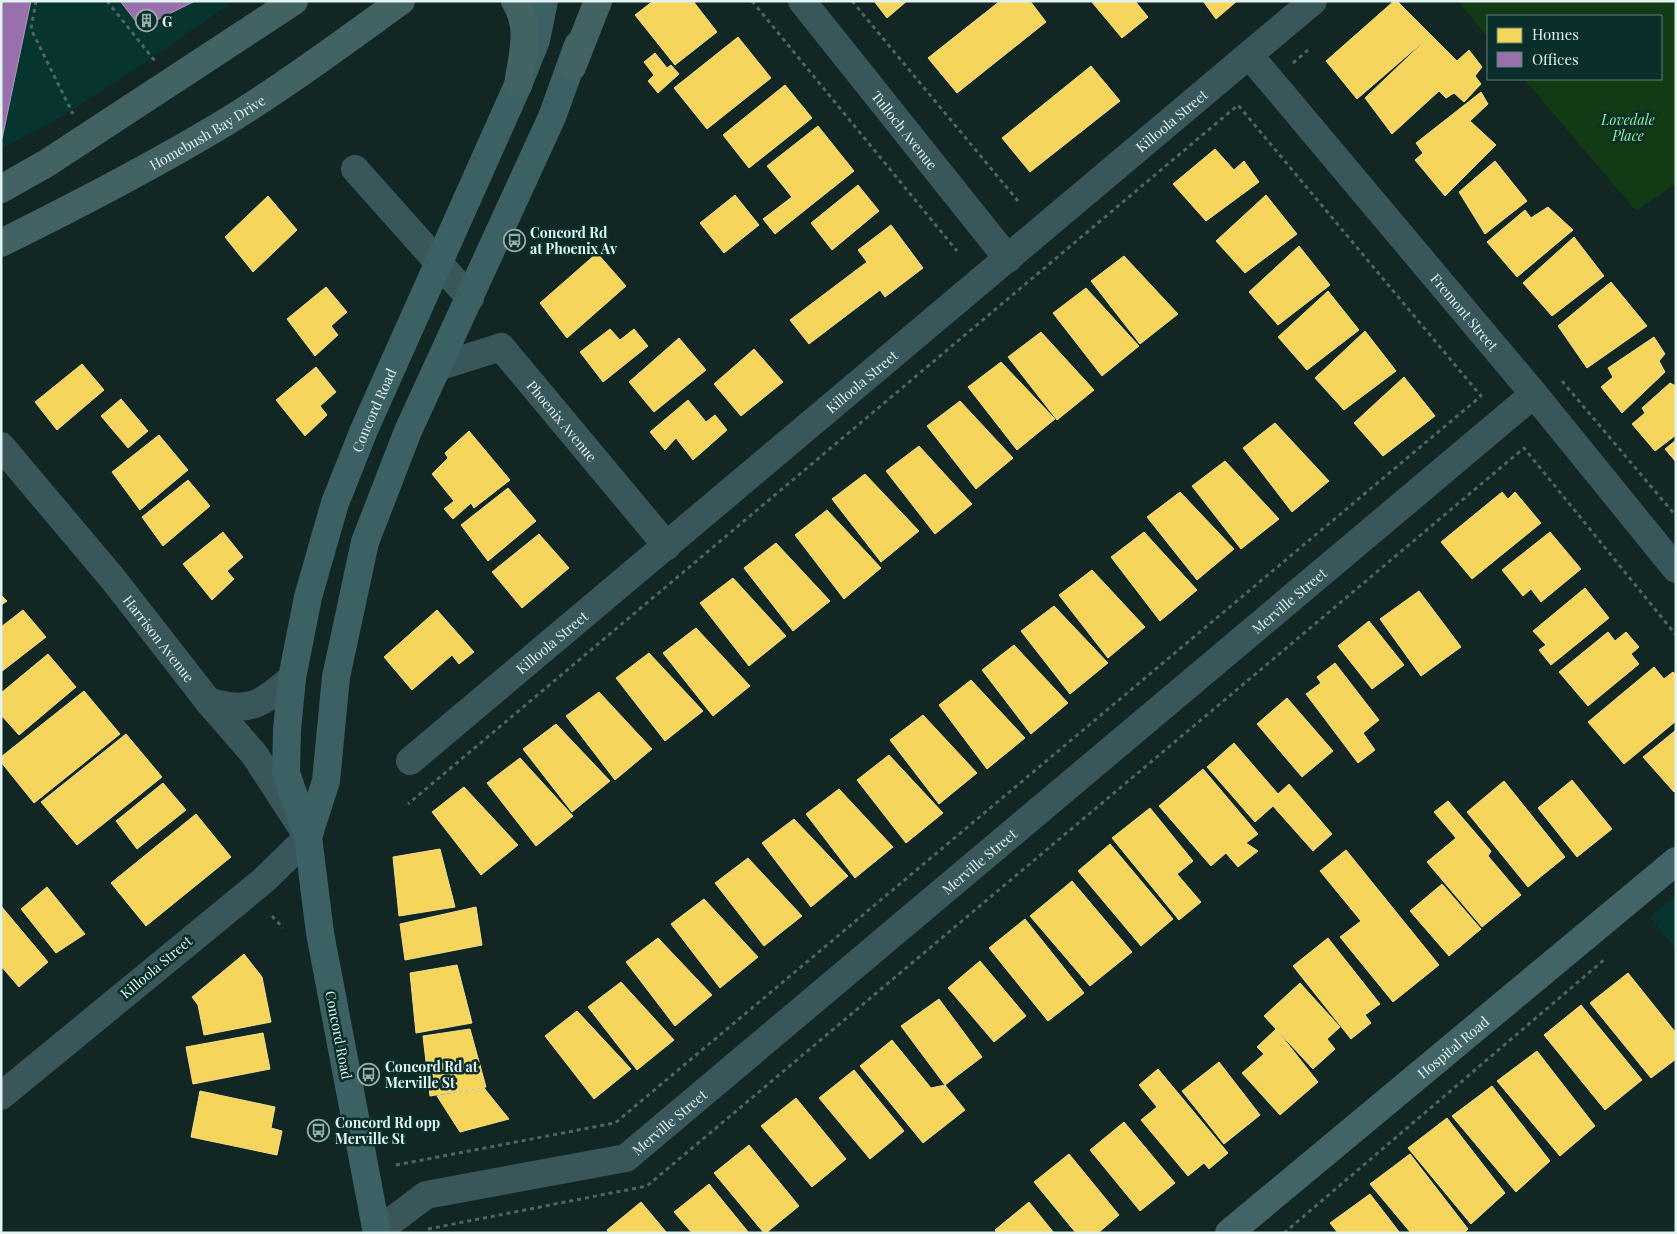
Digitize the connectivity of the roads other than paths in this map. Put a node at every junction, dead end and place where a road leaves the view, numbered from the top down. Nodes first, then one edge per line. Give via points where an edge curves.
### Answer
1 (294, 1) edge
2 (401, 1) edge
3 (515, 1) edge
4 (544, 1) edge
5 (585, 1) edge
6 (598, 1) edge
7 (802, 1) edge
8 (1313, 1) edge
9 (1250, 56) junction
10 (572, 67) junction
11 (518, 85) junction
12 (355, 169) dead end
13 (1, 189) edge
14 (1, 243) edge
15 (1008, 259) junction
16 (440, 264) junction
17 (470, 298) junction
18 (438, 367) junction
19 (1534, 394) junction
20 (1, 446) edge
21 (667, 546) junction
22 (1676, 569) edge
23 (292, 678) junction
24 (208, 701) junction
25 (410, 761) dead end
26 (308, 836) junction
27 (1676, 861) edge
28 (1, 1096) edge
29 (377, 1232) edge
30 (1229, 1233) edge

1 - 13 highway via 47,164
2 - 14 highway, Homebush Bay Drive via 228,121 149,167
3 - 11 highway via 526,36
4 - 11 main road, Concord Road via 536,40
5 - 10 main road, Concord Road
6 - 10 highway
7 - 15 street, Tulloch Avenue
8 - 9 street, Killoola Street
9 - 15 street, Killoola Street
9 - 19 street, Fremont Street
10 - 17 main road, Concord Road
11 - 16 main road, Concord Road
12 - 16 street
15 - 21 street, Killoola Street
16 - 17 street
16 - 23 main road, Concord Road via 364,430 335,503 308,597
17 - 18 main road, Concord Road
18 - 21 street, Phoenix Avenue via 501,347
18 - 26 main road, Concord Road via 408,431 366,542 336,677 326,781
19 - 22 street, Fremont Street
19 - 29 street, Merville Street via 626,1158 426,1195
20 - 24 street, Harrison Avenue via 113,579
21 - 25 street, Killoola Street
23 - 24 street via 272,695 247,706 231,708
23 - 26 main road, Concord Road via 286,772
24 - 26 street, Harrison Avenue via 254,754
26 - 28 street, Killoola Street via 264,880
26 - 29 main road, Concord Road via 319,927
27 - 30 street, Hospital Road

